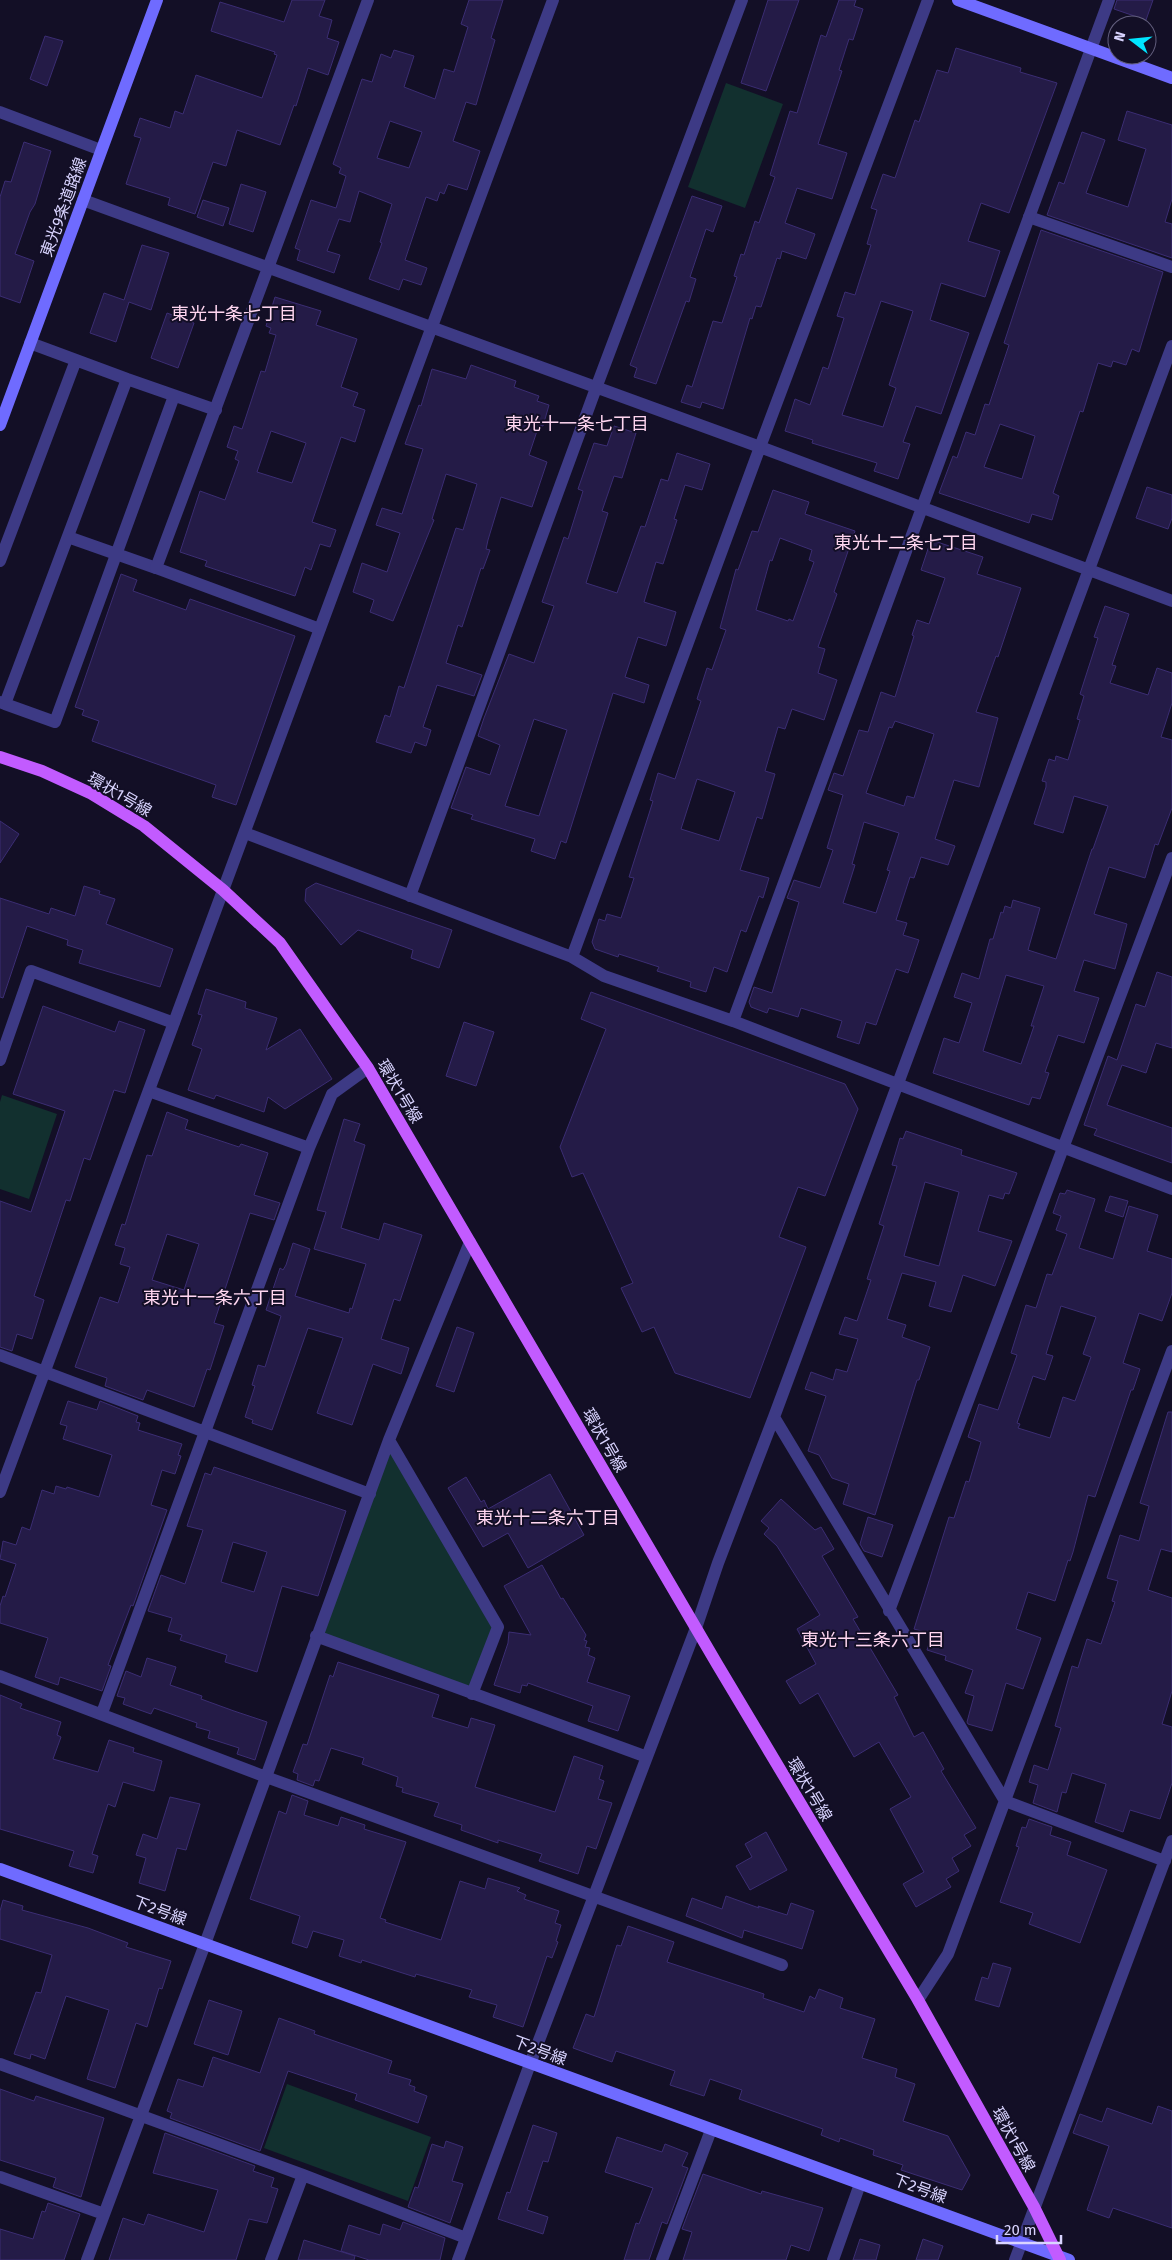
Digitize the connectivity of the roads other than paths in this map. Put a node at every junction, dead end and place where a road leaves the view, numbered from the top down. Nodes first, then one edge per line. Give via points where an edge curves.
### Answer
1 (157, 0) edge
2 (368, 0) edge
3 (553, 0) edge
4 (742, 0) edge
5 (928, 0) edge
6 (958, 0) edge
7 (1110, 0) edge
8 (1091, 49) junction
9 (1172, 78) edge
10 (0, 112) edge
11 (101, 150) junction
12 (83, 200) junction
13 (1029, 216) junction
14 (1172, 267) edge
15 (268, 268) junction
16 (432, 328) junction
17 (30, 343) junction
18 (1172, 346) edge
19 (76, 360) junction
20 (127, 379) junction
21 (596, 388) junction
22 (174, 396) junction
23 (216, 410) junction
24 (0, 425) edge
25 (760, 448) junction
26 (920, 508) junction
27 (68, 537) junction
28 (116, 554) junction
29 (0, 561) edge
30 (156, 568) junction
31 (1089, 569) junction
32 (1172, 601) edge
33 (320, 629) junction
34 (3, 703) edge
35 (0, 757) edge
36 (245, 833) junction
37 (1172, 858) edge
38 (223, 890) junction
39 (410, 896) junction
40 (572, 957) junction
41 (732, 1021) junction
42 (174, 1023) junction
43 (0, 1060) edge
44 (368, 1068) junction
45 (897, 1084) junction
46 (149, 1091) junction
47 (309, 1148) junction
48 (1063, 1149) junction
49 (1172, 1189) edge
50 (470, 1242) junction
51 (1172, 1351) edge
52 (0, 1355) edge
53 (44, 1371) junction
54 (774, 1417) junction
55 (205, 1432) junction
56 (389, 1440) junction
57 (0, 1492) edge
58 (370, 1494) junction
59 (889, 1611) junction
60 (696, 1628) junction
61 (316, 1636) junction
62 (0, 1676) edge
63 (472, 1694) junction
64 (102, 1714) junction
65 (647, 1757) junction
66 (266, 1777) junction
67 (1004, 1801) junction
68 (1172, 1841) edge
69 (1166, 1865) edge
70 (0, 1869) edge
71 (595, 1896) junction
72 (205, 1944) junction
73 (782, 1965) dead end
74 (918, 2000) junction
75 (0, 2064) edge
76 (530, 2064) junction
77 (141, 2115) junction
78 (711, 2130) junction
79 (302, 2175) junction
80 (0, 2177) edge
81 (860, 2184) junction
82 (1034, 2207) junction
83 (104, 2214) junction
84 (466, 2238) junction
85 (1021, 2242) junction
86 (1062, 2259) edge
87 (87, 2260) edge
88 (271, 2260) edge
89 (458, 2260) edge
90 (662, 2260) edge
91 (833, 2260) edge
92 (1014, 2260) edge

1 - 11 street, 東光9条道路線
2 - 15 street
3 - 16 street
4 - 21 street
5 - 25 street
6 - 8 street
7 - 8 street
8 - 9 street
8 - 13 street
10 - 11 street
11 - 12 street, 東光9条道路線
12 - 15 street
12 - 17 street, 東光9条道路線
13 - 14 street
13 - 26 street
15 - 16 street
15 - 23 street
16 - 21 street
16 - 33 street
17 - 19 street
17 - 24 street, 東光9条道路線
18 - 31 street
19 - 20 street
19 - 29 street
20 - 22 street
20 - 27 street
21 - 25 street
21 - 39 street
22 - 23 street
22 - 28 street
23 - 30 street
25 - 26 street
25 - 40 street
26 - 31 street
26 - 41 street
27 - 28 street
27 - 34 street
28 - 30 street
28 - 34 street via 55,722
30 - 33 street
31 - 32 street
31 - 45 street
33 - 36 street
35 - 38 main road, 環状1号線 via 42,771 136,821
36 - 38 street
36 - 39 street
37 - 48 street
38 - 42 street
38 - 44 main road, 環状1号線 via 280,943
39 - 40 street
40 - 41 street via 604,976
41 - 45 street
42 - 43 street via 31,971
42 - 46 street
44 - 47 street via 332,1094
44 - 50 main road, 環状1号線
45 - 48 street
45 - 54 street
46 - 47 street
46 - 53 street
47 - 55 street
48 - 49 street
48 - 59 street
50 - 56 street
50 - 60 main road, 環状1号線
51 - 67 street
52 - 53 street
53 - 55 street
53 - 57 street
54 - 59 street
54 - 60 street
55 - 58 street
55 - 64 street
56 - 58 street
56 - 63 street via 498,1628
58 - 61 street
59 - 67 street
60 - 65 street
60 - 74 main road, 環状1号線
61 - 63 street
61 - 66 street
62 - 64 street
63 - 65 street
64 - 66 street
65 - 71 street
66 - 71 street
66 - 72 street
67 - 69 street
67 - 74 street via 948,1954
68 - 69 street
69 - 82 street
70 - 72 street, 下2号線
71 - 73 street
71 - 76 street
72 - 76 street, 下2号線
72 - 77 street
74 - 82 main road, 環状1号線
75 - 77 street
76 - 78 street, 下2号線
76 - 84 street
77 - 79 street
77 - 83 street
78 - 81 street, 下2号線
78 - 90 street
79 - 84 street
79 - 88 street
80 - 83 street
81 - 85 street, 下2号線
81 - 91 street
82 - 85 street
82 - 86 main road, 環状1号線
83 - 87 street
84 - 89 street
85 - 86 street, 下2号線
85 - 92 street

